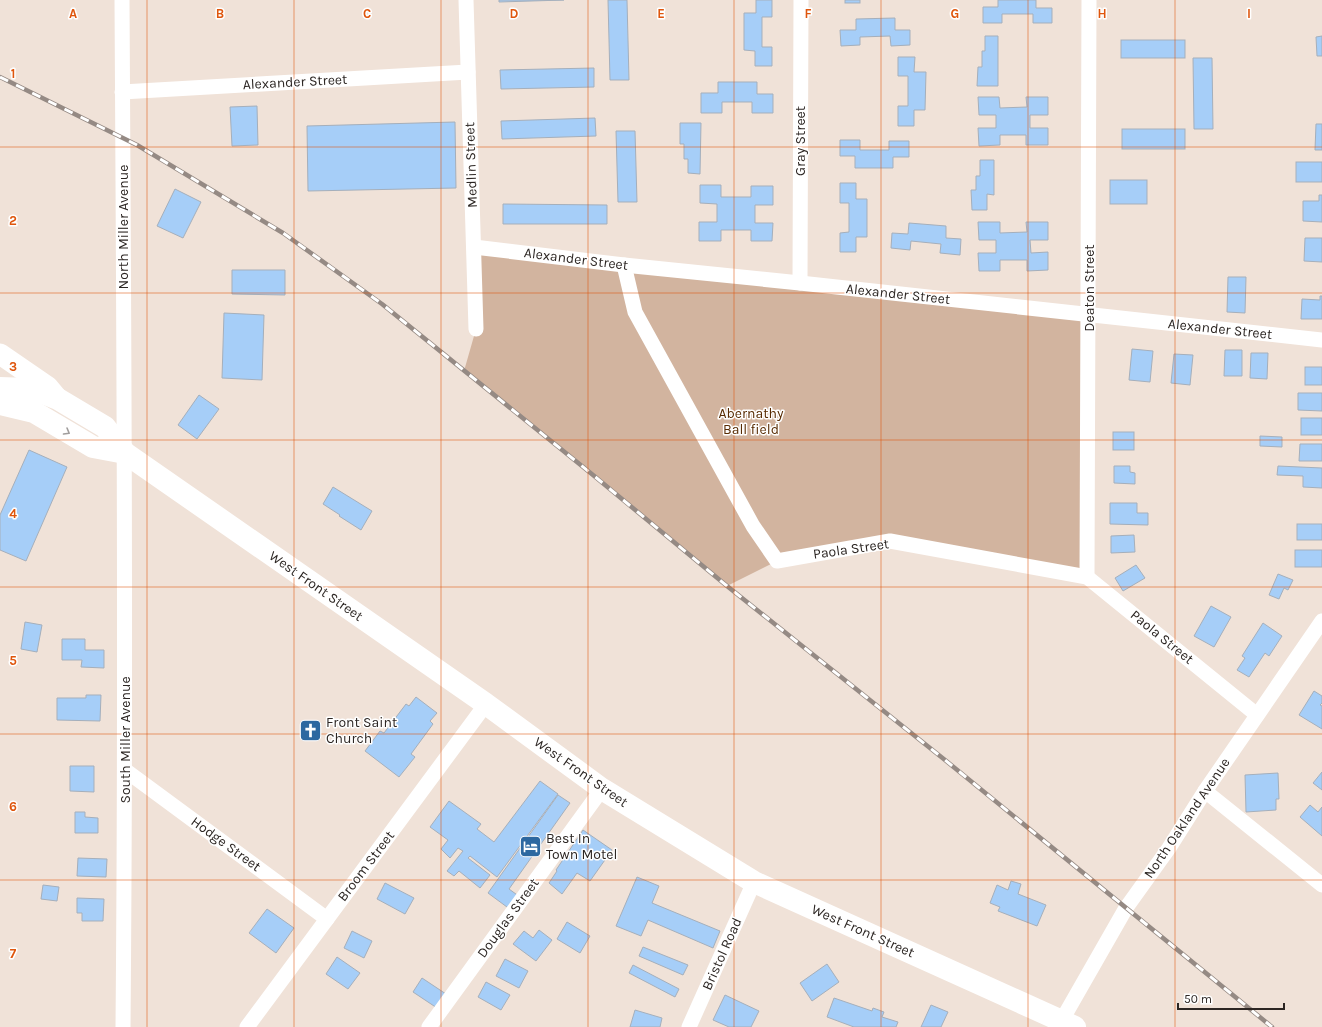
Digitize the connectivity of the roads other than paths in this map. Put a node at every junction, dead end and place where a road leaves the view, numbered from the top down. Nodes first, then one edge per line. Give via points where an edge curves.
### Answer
1 (122, 0) edge
2 (466, 0) edge
3 (801, 0) edge
4 (1089, 0) edge
5 (468, 72) junction
6 (122, 92) junction
7 (474, 247) junction
8 (624, 265) junction
9 (800, 283) junction
10 (1089, 315) junction
11 (476, 329) dead end
12 (1322, 340) edge
13 (0, 354) edge
14 (3, 389) edge
15 (58, 399) junction
16 (125, 453) junction
17 (1087, 576) junction
18 (1322, 621) edge
19 (486, 704) junction
20 (1257, 715) junction
21 (125, 770) junction
22 (602, 789) junction
23 (1205, 791) junction
24 (754, 882) junction
25 (1322, 884) edge
26 (327, 919) junction
27 (1065, 1025) edge
28 (123, 1027) edge
29 (247, 1027) edge
30 (429, 1027) edge
31 (689, 1027) edge

1 - 6 street, North Miller Avenue
2 - 5 street, Medlin Street
3 - 9 street, Gray Street
4 - 10 street, Deaton Street
5 - 6 street, Alexander Street
5 - 7 street, Medlin Street
6 - 16 street, North Miller Avenue
7 - 8 street, Alexander Street
7 - 11 street, Medlin Street
8 - 9 street, Alexander Street
8 - 17 street, Paola Street via 635,312 753,526 777,561 890,542
9 - 10 street, Alexander Street
10 - 12 street, Alexander Street
10 - 17 street, Deaton Street
13 - 15 main road, West Front Street via 48,387
14 - 15 main road via 29,389
14 -> 16 main road, West Front Street via 34,412 92,447
15 - 16 main road, West Front Street via 105,427
16 - 19 main road, West Front Street
16 - 21 street, South Miller Avenue
17 - 20 street, Paola Street
18 - 20 street, North Oakland Avenue
19 - 22 main road, West Front Street
19 - 26 street, Broom Street
20 - 23 street, North Oakland Avenue
21 - 26 street, Hodge Street
21 - 28 street, South Miller Avenue
22 - 24 main road, West Front Street
22 - 30 street, Douglas Street
23 - 25 street
23 - 27 street, North Oakland Avenue via 1169,848 1126,908
24 - 27 main road, West Front Street
24 - 31 street, Bristol Road
26 - 29 street, Broom Street

